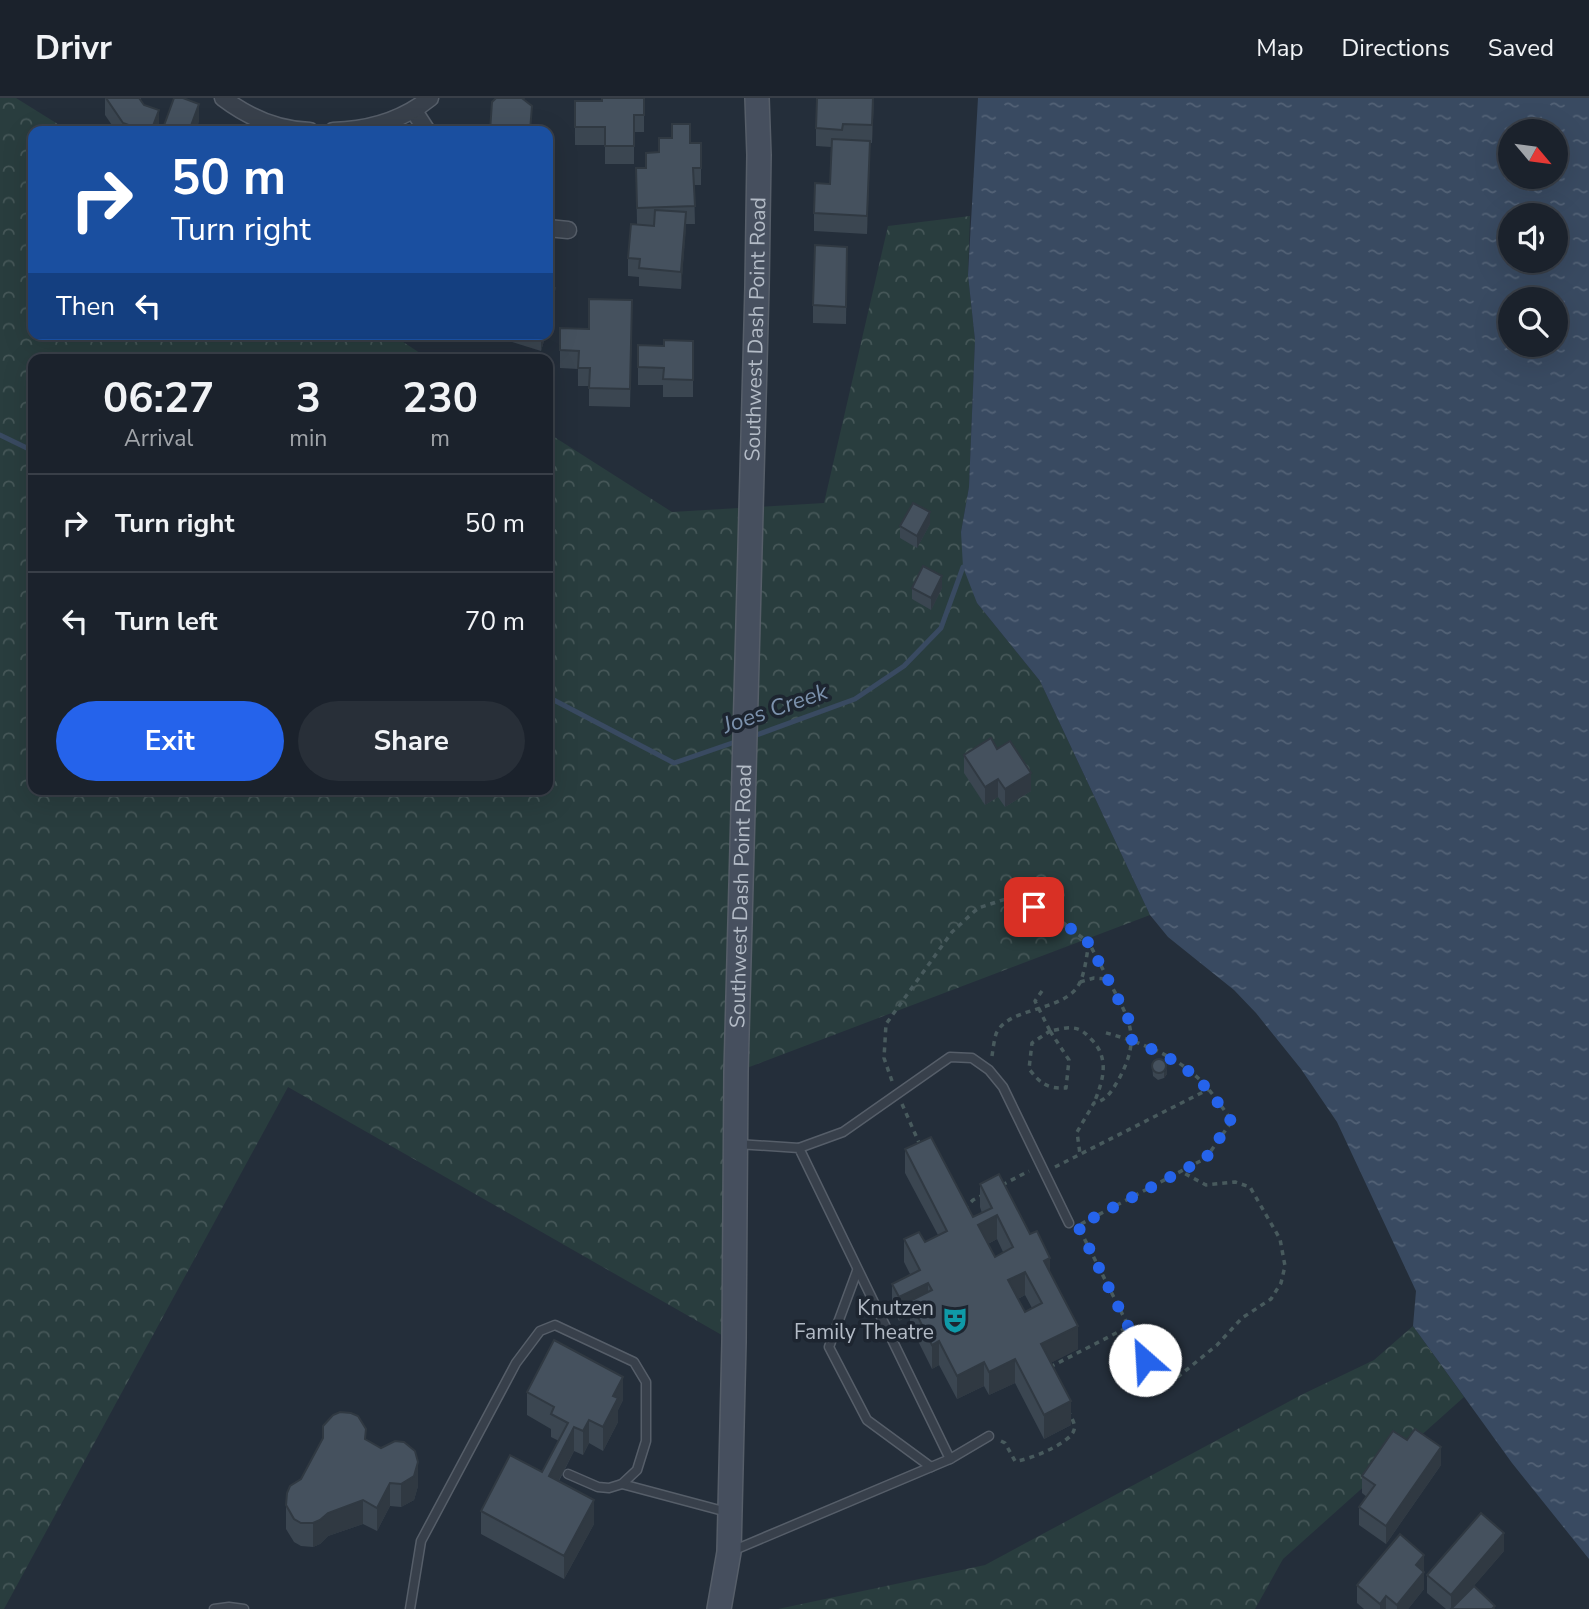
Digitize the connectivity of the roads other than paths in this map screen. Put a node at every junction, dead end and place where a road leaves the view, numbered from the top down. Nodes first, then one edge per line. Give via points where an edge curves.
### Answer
1 (223, 98) edge
2 (430, 98) edge
3 (757, 98) edge
4 (414, 111) junction
5 (281, 126) edge
6 (372, 126) edge
7 (424, 126) edge
8 (553, 228) edge
9 (568, 230) dead end
10 (736, 1144) junction
11 (799, 1148) junction
12 (1069, 1223) dead end
13 (857, 1271) junction
14 (989, 1436) road end
15 (950, 1459) junction
16 (931, 1467) junction
17 (568, 1474) dead end
18 (622, 1484) junction
19 (730, 1512) junction
20 (729, 1552) junction
21 (214, 1609) edge
22 (244, 1609) edge
23 (410, 1609) edge
24 (719, 1609) edge

1 - 5 street
2 - 4 street
3 - 10 main road, Southwest Dash Point Road via 757,286
4 - 6 street
4 - 7 street
8 - 9 street
10 - 11 lane
10 - 19 main road, Southwest Dash Point Road
11 - 12 lane via 843,1132 950,1057 972,1058 1003,1087
11 - 13 lane
13 - 15 lane
13 - 16 lane via 829,1347 867,1420
14 - 15 lane
15 - 16 lane
16 - 20 lane
17 - 18 lane via 598,1487
18 - 19 lane
18 - 23 lane via 637,1470 646,1441 646,1382 634,1362 621,1354 555,1325 540,1331 516,1363 421,1541
19 - 20 main road, Southwest Dash Point Road
20 - 24 main road, Southwest Dash Point Road
21 - 22 lane

